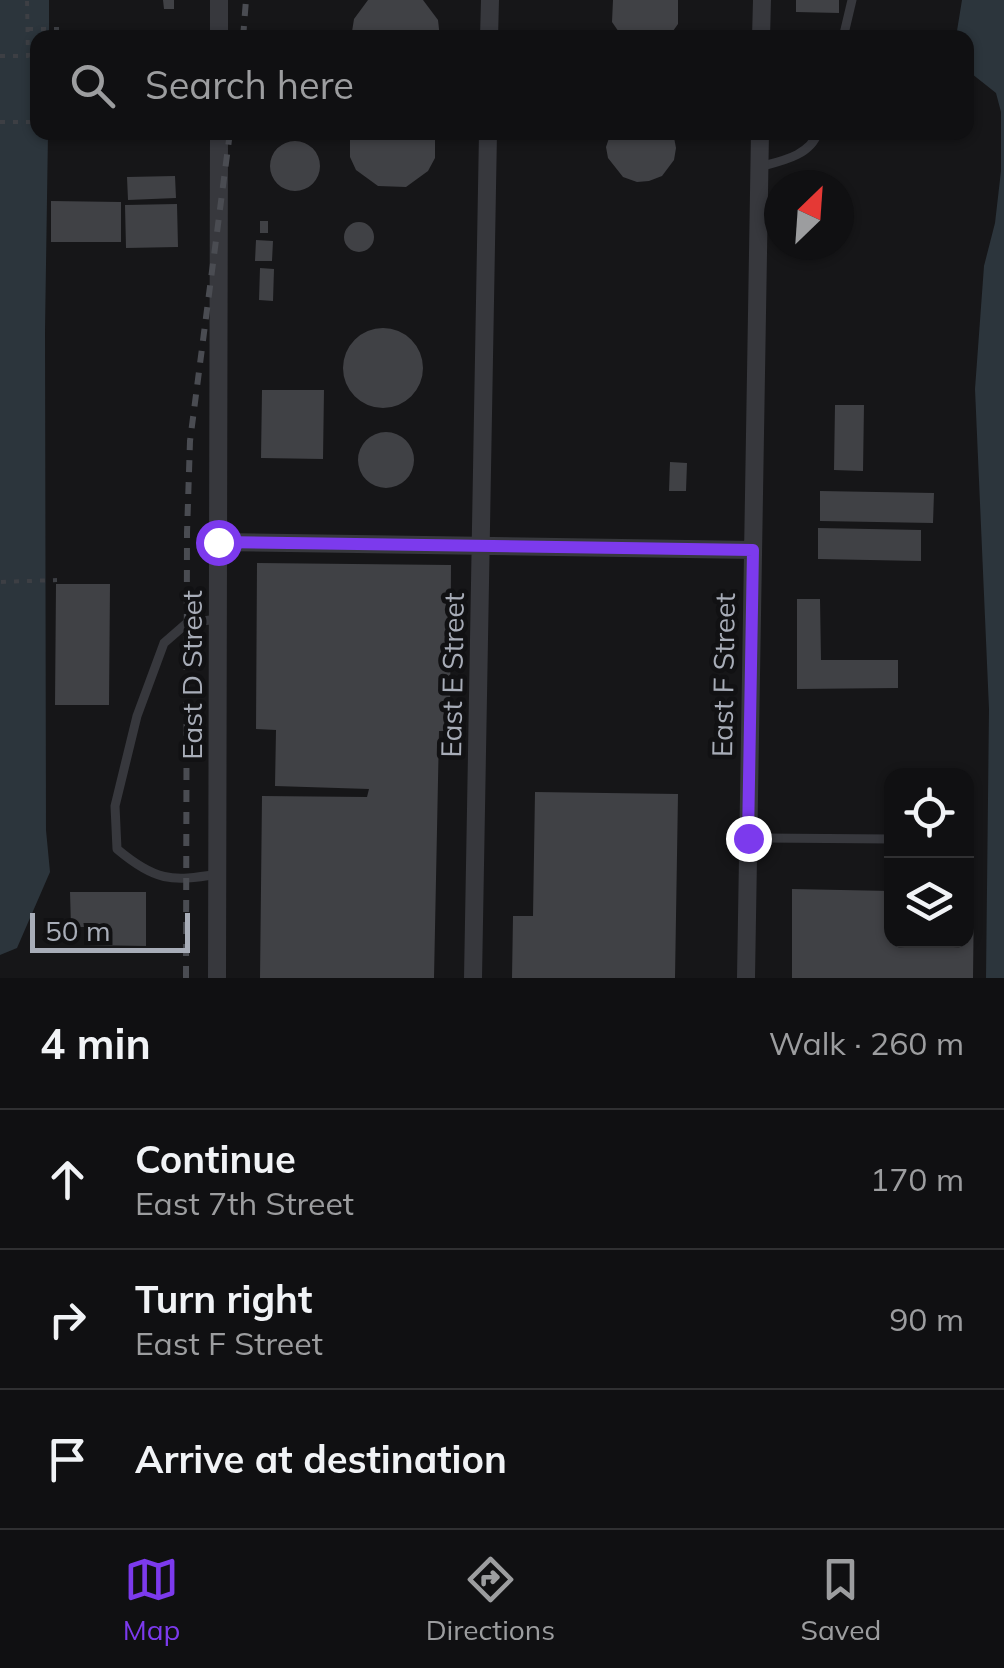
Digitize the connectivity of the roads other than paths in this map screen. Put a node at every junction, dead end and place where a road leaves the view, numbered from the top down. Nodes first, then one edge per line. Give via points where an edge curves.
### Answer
1 (219, 0) edge
2 (490, 0) edge
3 (762, 0) edge
4 (852, 0) edge
5 (219, 30) edge
6 (489, 30) edge
7 (761, 30) edge
8 (845, 30) edge
9 (218, 140) edge
10 (488, 140) edge
11 (760, 140) edge
12 (816, 140) edge
13 (759, 167) junction
14 (218, 542) junction
15 (482, 546) junction
16 (753, 550) junction
17 (218, 619) junction
18 (748, 838) junction
19 (884, 839) edge
20 (218, 874) junction
21 (218, 978) edge
22 (473, 978) edge
23 (746, 978) edge

1 - 5 street
2 - 6 street
3 - 7 street
4 - 8 lane
9 - 14 street, East D Street
10 - 15 street, East E Street
11 - 13 street, East F Street
12 - 13 lane via 798,155
13 - 16 street, East F Street
14 - 15 street
14 - 17 street, East D Street
15 - 16 street
15 - 22 street, East E Street
16 - 18 street, East F Street
17 - 20 street, East D Street
17 - 20 lane via 187,623 164,643 114,806 118,848 132,861 170,881
18 - 19 lane
18 - 23 street, East F Street
20 - 21 street, East D Street

